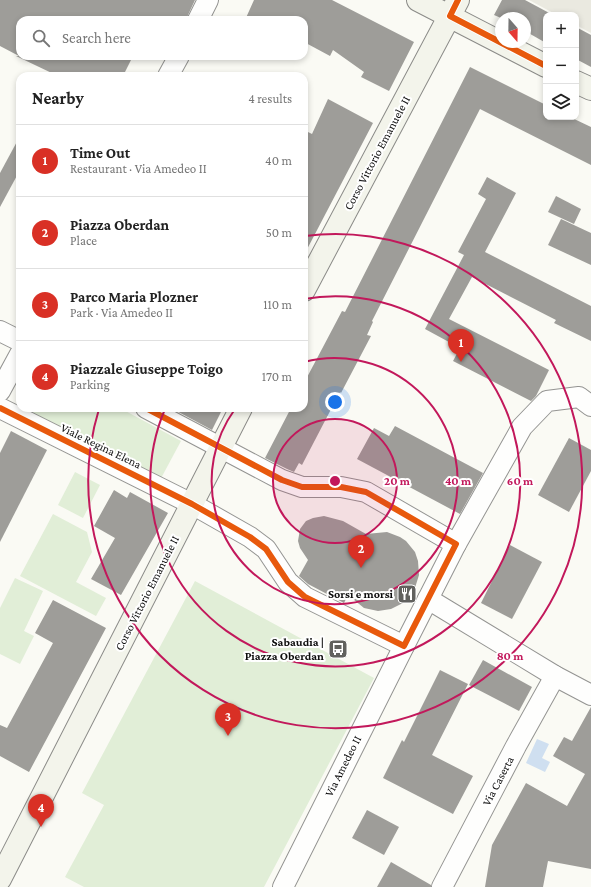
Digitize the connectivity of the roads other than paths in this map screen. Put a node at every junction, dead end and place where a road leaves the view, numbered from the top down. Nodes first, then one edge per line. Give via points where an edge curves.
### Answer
1 (208, 0) edge
2 (418, 0) edge
3 (454, 8) edge
4 (200, 16) edge
5 (177, 60) edge
6 (543, 64) edge
7 (170, 72) edge
8 (579, 83) edge
9 (591, 89) edge
10 (308, 282) edge
11 (0, 331) edge
12 (16, 339) edge
13 (16, 361) edge
14 (0, 391) edge
15 (591, 406) edge
16 (0, 408) edge
17 (154, 412) edge
18 (239, 412) edge
19 (220, 447) junction
20 (192, 504) junction
21 (456, 544) junction
22 (428, 599) junction
23 (404, 646) junction
24 (556, 676) junction
25 (591, 695) edge
26 (0, 879) edge
27 (283, 887) edge
28 (442, 887) edge

1 - 4 street
2 - 3 street
3 - 6 street
3 - 10 street, Corso Vittorio Emanuele II
5 - 7 street
8 - 9 street
11 - 12 street
13 - 14 street
15 - 21 street via 579,398 547,401 522,427
16 - 20 street, Viale Regina Elena
17 - 19 street
18 - 19 street, Corso Vittorio Emanuele II
19 - 20 street, Corso Vittorio Emanuele II
19 - 21 street via 274,477 294,485 341,486 366,492
20 - 23 street, Viale Regina Elena via 258,542 273,558 288,582 305,597
20 - 26 street, Corso Vittorio Emanuele II
21 - 22 street, Via Amedeo II
22 - 23 street, Via Amedeo II
22 - 24 street
23 - 27 street, Via Amedeo II
24 - 25 street
24 - 28 street, Via Caserta

